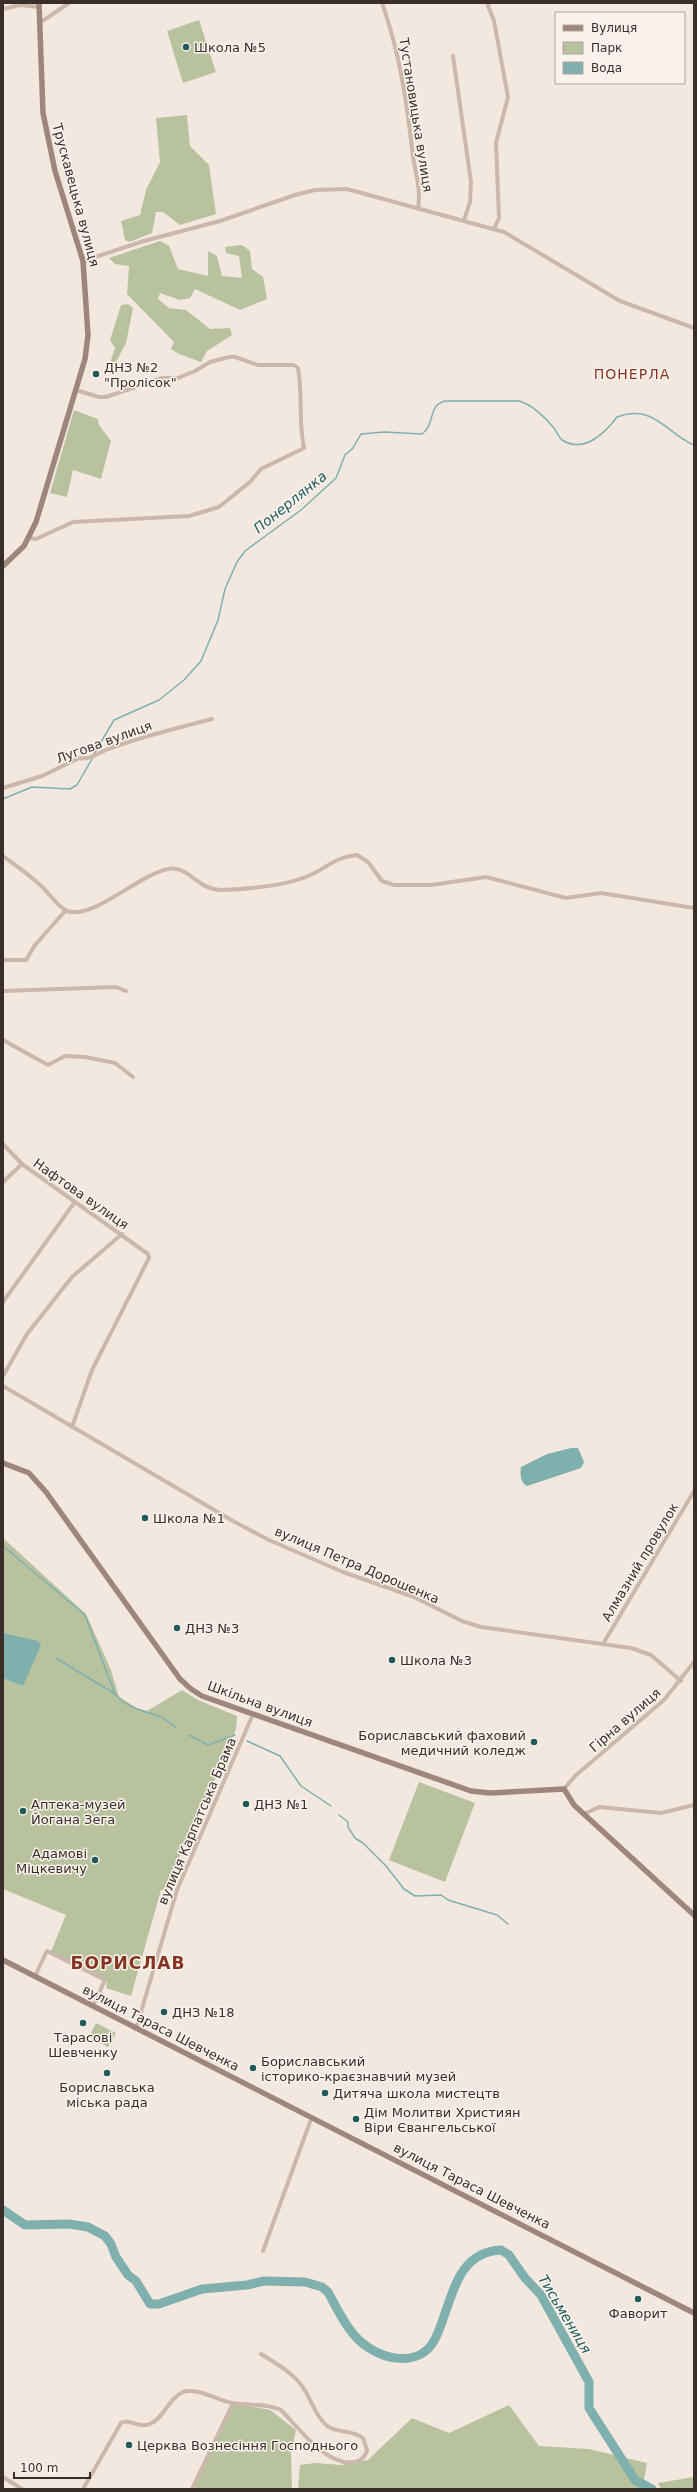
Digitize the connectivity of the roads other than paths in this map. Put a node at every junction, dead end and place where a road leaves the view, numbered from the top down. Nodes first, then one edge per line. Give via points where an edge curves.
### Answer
1 (69, 3) edge
2 (382, 3) edge
3 (487, 3) edge
4 (39, 5) edge
5 (3, 8) edge
6 (41, 22) junction
7 (453, 56) dead end
8 (418, 209) junction
9 (464, 220) junction
10 (494, 229) junction
11 (83, 262) junction
12 (694, 328) edge
13 (76, 390) junction
14 (29, 538) junction
15 (3, 566) edge
16 (212, 719) dead end
17 (3, 788) edge
18 (3, 856) edge
19 (694, 908) edge
20 (66, 910) junction
21 (3, 960) edge
22 (3, 991) edge
23 (126, 991) dead end
24 (3, 1040) edge
25 (133, 1077) dead end
26 (3, 1144) edge
27 (22, 1164) junction
28 (3, 1182) edge
29 (74, 1203) junction
30 (122, 1234) junction
31 (3, 1302) edge
32 (3, 1376) edge
33 (3, 1386) edge
34 (72, 1427) junction
35 (3, 1463) edge
36 (694, 1491) edge
37 (603, 1644) junction
38 (694, 1662) edge
39 (681, 1681) junction
40 (253, 1714) junction
41 (564, 1789) junction
42 (694, 1805) edge
43 (584, 1814) junction
44 (694, 1915) edge
45 (3, 1960) edge
46 (35, 1976) junction
47 (93, 2006) junction
48 (136, 2029) junction
49 (310, 2122) dead end
50 (263, 2251) dead end
51 (694, 2313) edge
52 (261, 2354) dead end
53 (233, 2403) junction
54 (3, 2477) edge
55 (22, 2489) edge
56 (83, 2489) edge
57 (192, 2489) edge

1 - 6 street
2 - 8 street, Тустановицька вулиця via 400,63 418,184
3 - 10 street via 494,21 508,97 496,143 499,218
4 - 5 street
4 - 6 main road, Трускавецька вулиця
6 - 11 main road, Трускавецька вулиця via 43,113 55,171
7 - 9 street via 471,182 470,202
8 - 9 street
8 - 11 street via 347,189 315,190
9 - 10 street
10 - 12 street via 563,266 620,301
11 - 13 main road, Трускавецька вулиця via 87,347
13 - 14 main road, Трускавецька вулиця
13 - 14 street via 106,397 162,378 178,378 210,362 229,357 258,365 294,365 298,368 302,388 301,432 304,448 262,469 219,507 189,516 73,522 36,538
14 - 15 main road, Трускавецька вулиця via 20,552
16 - 17 street, Лугова вулиця via 145,736 85,760 79,758 42,776
18 - 20 street via 40,884
19 - 20 street via 601,894 566,898 486,877 431,885 394,885 382,881 368,862 358,855 337,859 296,881 221,890 204,887 184,870 168,869 148,875 92,910
20 - 21 street via 26,960
22 - 23 street via 116,987
24 - 25 street via 48,1065 65,1056 77,1056 115,1063
26 - 27 street, Нафтова вулиця
27 - 28 street
27 - 29 street, Нафтова вулиця
29 - 30 street, Нафтова вулиця
29 - 31 street
30 - 32 street via 72,1277 27,1334
30 - 34 street, Нафтова вулиця via 148,1254 149,1258 93,1368
33 - 34 street, вулиця Петра Дорошенка
34 - 37 street, вулиця Петра Дорошенка via 269,1540 343,1572 414,1597 462,1621 481,1627
35 - 40 main road, Шкільна вулиця via 29,1473 46,1492 180,1679 202,1696
36 - 37 street, Алмазний провулок
37 - 39 street, вулиця Петра Дорошенка via 631,1648 651,1655
38 - 39 street, Гірна вулиця
39 - 41 street, Гірна вулиця via 664,1700 575,1776
40 - 41 main road, Шкільна вулиця via 471,1791
40 - 48 street, вулиця Карпатська Брама via 177,1890
41 - 43 main road via 570,1801
42 - 43 street via 661,1813 599,1807
43 - 44 main road
45 - 46 main road, вулиця Тараса Шевченка
46 - 47 main road, вулиця Тараса Шевченка
46 - 47 street via 47,1951 106,1980
47 - 48 main road, вулиця Тараса Шевченка
48 - 51 main road, вулиця Тараса Шевченка
49 - 50 street
52 - 53 street via 284,2368 303,2387 310,2404 324,2424 330,2428 350,2431 363,2438 366,2443 366,2454 357,2461 338,2462 329,2457 281,2410 272,2406
53 - 56 street via 197,2392 186,2392 179,2395 155,2421 149,2424 141,2426 124,2421
53 - 57 street
54 - 55 street

